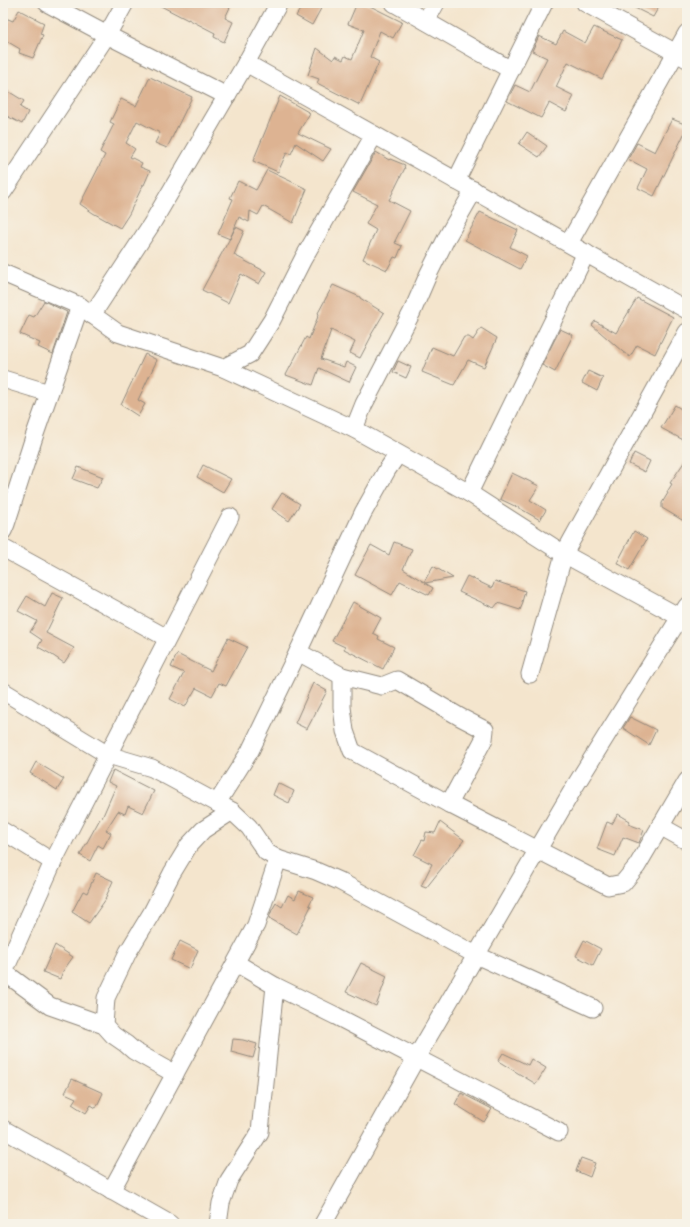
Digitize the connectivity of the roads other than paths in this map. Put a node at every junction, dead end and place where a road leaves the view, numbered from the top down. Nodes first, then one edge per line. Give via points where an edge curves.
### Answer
1 (47, 3) edge
2 (125, 3) edge
3 (279, 3) edge
4 (394, 3) edge
5 (436, 3) edge
6 (544, 3) edge
7 (585, 3) edge
8 (426, 21) junction
9 (687, 33) edge
10 (107, 35) junction
11 (682, 55) edge
12 (246, 64) junction
13 (511, 70) junction
14 (227, 96) junction
15 (374, 135) junction
16 (456, 181) junction
17 (474, 190) junction
18 (3, 192) edge
19 (569, 243) junction
20 (586, 253) junction
21 (3, 273) edge
22 (686, 308) edge
23 (86, 311) junction
24 (687, 332) edge
25 (223, 368) junction
26 (3, 379) edge
27 (49, 393) junction
28 (354, 428) junction
29 (398, 454) junction
30 (469, 493) junction
31 (230, 517) dead end
32 (4, 526) edge
33 (3, 548) edge
34 (564, 554) junction
35 (685, 615) edge
36 (167, 638) junction
37 (298, 652) junction
38 (530, 674) dead end
39 (342, 676) junction
40 (3, 691) edge
41 (108, 755) junction
42 (687, 781) edge
43 (218, 802) junction
44 (449, 804) junction
45 (232, 811) junction
46 (660, 826) junction
47 (3, 831) edge
48 (687, 841) edge
49 (538, 850) junction
50 (278, 859) junction
51 (53, 862) junction
52 (476, 955) junction
53 (236, 962) junction
54 (275, 986) junction
55 (593, 1008) dead end
56 (104, 1025) junction
57 (416, 1058) junction
58 (175, 1074) junction
59 (3, 1129) edge
60 (559, 1132) dead end
61 (111, 1191) junction
62 (170, 1224) edge
63 (218, 1224) edge
64 (323, 1224) edge

1 - 10 street
2 - 10 street
3 - 12 street
4 - 8 street
5 - 8 street
6 - 13 street
7 - 11 street
8 - 13 street
9 - 11 street
10 - 14 street
10 - 18 street
11 - 19 street
12 - 14 street
12 - 15 street
13 - 16 street
14 - 23 street via 151,224
15 - 16 street
15 - 25 street via 303,259 272,320 250,354
16 - 17 street
17 - 19 street
17 - 28 street via 444,243
19 - 20 street
20 - 22 street
20 - 30 street
21 - 23 street
23 - 25 street via 118,333
23 - 27 street
24 - 34 street
25 - 28 street
26 - 27 street
27 - 32 street
28 - 29 street
29 - 30 street
29 - 37 street via 363,512
30 - 34 street
31 - 36 street
33 - 36 street
34 - 35 street
34 - 38 street
35 - 49 street via 580,779
36 - 41 street
37 - 39 street
37 - 43 street via 250,751
39 - 44 street via 345,731 352,751
39 - 44 street via 382,686 397,680 485,730 484,739
40 - 41 street
41 - 43 street via 152,768
41 - 51 street
42 - 46 street
43 - 45 street
44 - 49 street
45 - 50 street via 249,828 266,852
45 - 56 street via 204,830 188,845 128,952 106,998
46 - 48 street
46 - 49 street via 624,883 608,886
47 - 51 street
49 - 52 street
50 - 52 street via 339,881
50 - 53 street via 256,925
51 - 56 street via 4,972 50,1006
52 - 55 street
52 - 57 street
53 - 54 street
53 - 58 street
54 - 57 street
54 - 63 street via 260,1132 229,1180 221,1202
56 - 58 street via 134,1051
57 - 60 street
57 - 64 street
58 - 61 street
59 - 61 street
61 - 62 street

